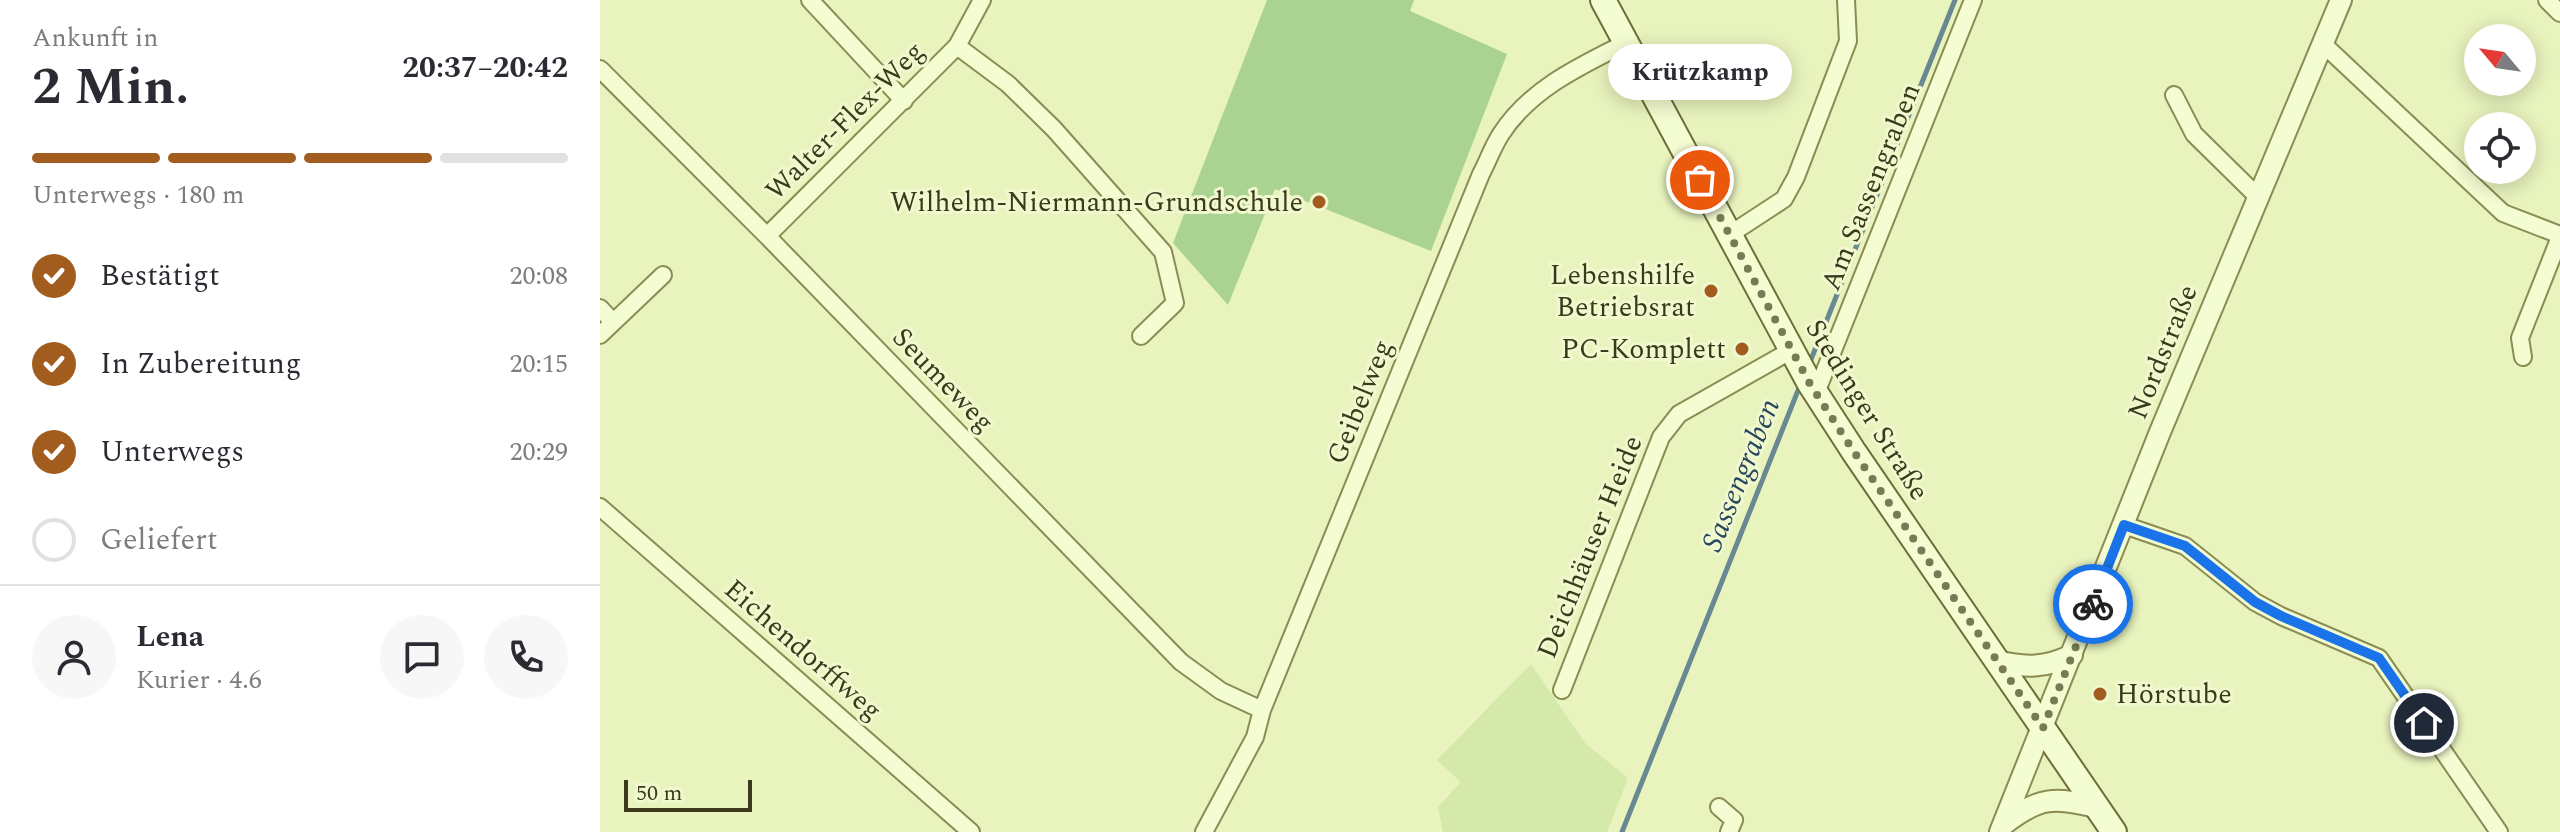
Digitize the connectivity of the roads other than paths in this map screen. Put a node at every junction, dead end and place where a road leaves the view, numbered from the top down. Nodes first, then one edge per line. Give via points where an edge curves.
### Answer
1 (810, 0) edge
2 (982, 0) edge
3 (1603, 0) edge
4 (1846, 0) edge
5 (1973, 0) edge
6 (2341, 0) edge
7 (2547, 0) edge
8 (2560, 13) edge
9 (1626, 43) junction
10 (2322, 43) junction
11 (957, 46) junction
12 (600, 69) edge
13 (2174, 95) dead end
14 (904, 101) junction
15 (2258, 197) junction
16 (1729, 235) junction
17 (767, 236) junction
18 (2560, 236) edge
19 (663, 275) dead end
20 (600, 308) edge
21 (613, 322) junction
22 (600, 335) edge
23 (1141, 336) dead end
24 (2523, 357) dead end
25 (1804, 373) junction
26 (600, 507) edge
27 (2124, 525) junction
28 (2072, 655) junction
29 (1997, 661) junction
30 (1562, 690) dead end
31 (1262, 710) junction
32 (2043, 728) junction
33 (1719, 807) dead end
34 (2098, 808) junction
35 (2002, 829) edge
36 (971, 832) edge
37 (1204, 832) edge
38 (1729, 832) edge
39 (2114, 832) edge
40 (2499, 832) edge

1 - 14 street
2 - 11 street, Walter-Flex-Weg
3 - 9 main road, Stedinger Straße
4 - 16 street via 1848,41 1796,177 1784,199
5 - 25 street, Am Sassengraben
6 - 10 street, Nordstraße
7 - 8 street
9 - 16 main road, Stedinger Straße
9 - 31 street, Geibelweg via 1565,73 1502,133
10 - 15 street, Nordstraße
10 - 18 street via 2503,213
11 - 14 street, Walter-Flex-Weg
11 - 23 street via 1008,84 1054,129 1163,252 1175,303
12 - 17 street, Seumeweg
13 - 15 street via 2194,134
14 - 17 street, Walter-Flex-Weg
15 - 27 street, Nordstraße
16 - 25 main road, Stedinger Straße
17 - 31 street, Seumeweg via 1181,662 1221,691
18 - 24 street via 2520,338
19 - 21 street
20 - 21 street
21 - 22 street
25 - 29 main road, Stedinger Straße
25 - 30 street, Deichhäuser Heide via 1679,414 1661,437
26 - 36 street, Eichendorffweg
27 - 28 street, Nordstraße
27 - 40 street via 2185,546 2255,602 2379,658
28 - 29 street via 2033,667
28 - 32 street, Nordstraße
29 - 32 main road, Stedinger Straße
31 - 37 street, Geibelweg via 1255,737
32 - 34 main road, Stedinger Straße
32 - 35 street, Nordstraße
33 - 38 street via 1734,820
34 - 35 street via 2046,800
34 - 39 main road, Stedinger Straße

